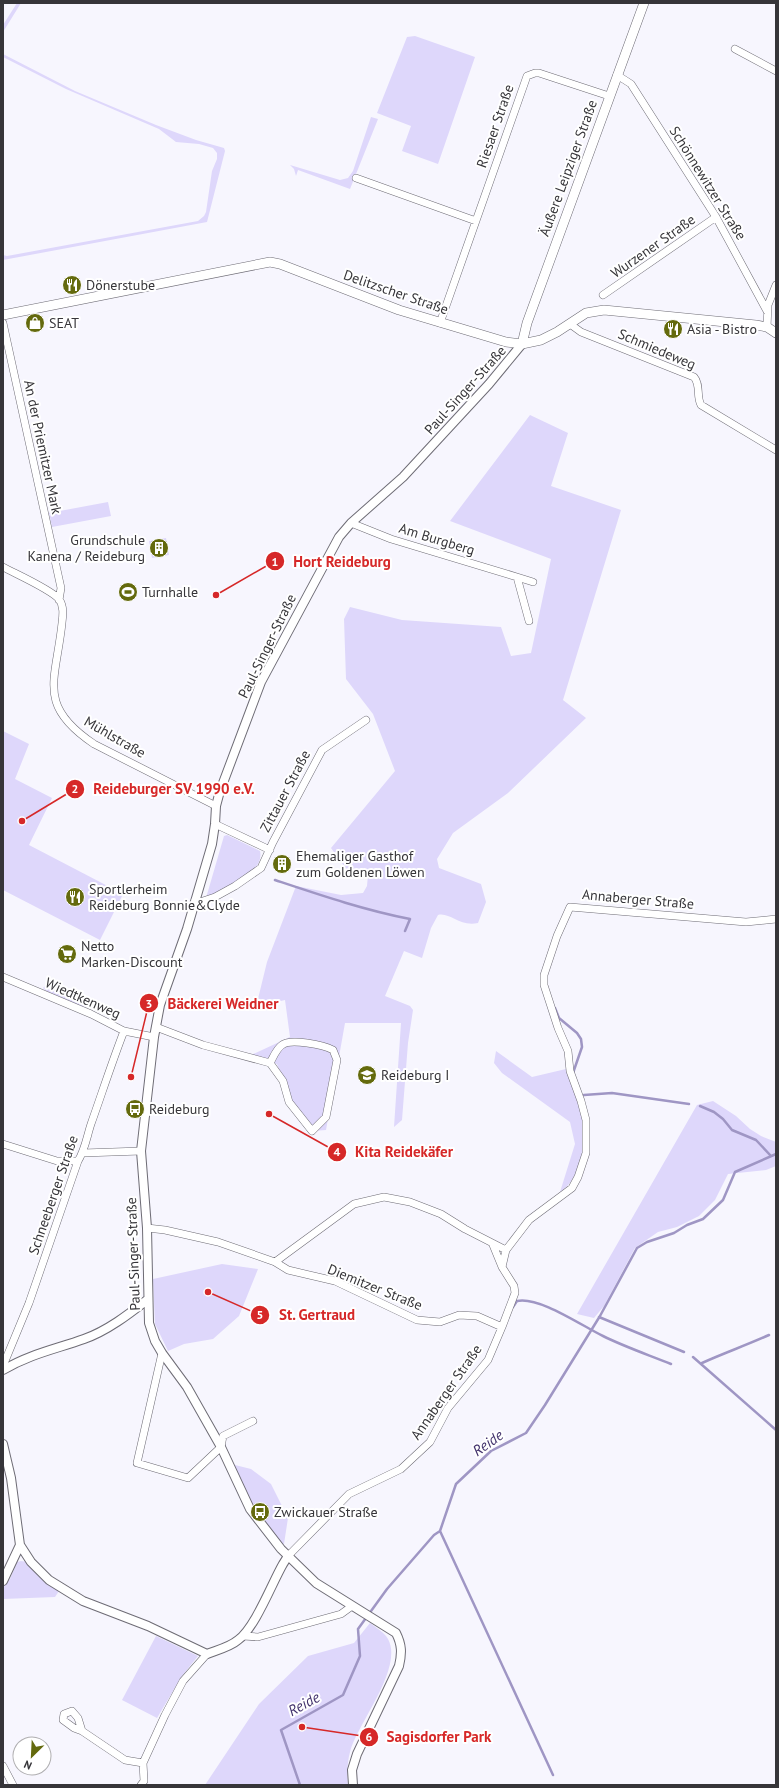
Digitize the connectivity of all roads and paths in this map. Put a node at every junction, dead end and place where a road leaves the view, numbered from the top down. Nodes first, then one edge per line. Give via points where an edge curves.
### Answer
1 (644, 3) edge
2 (735, 49) dead end
3 (776, 71) edge
4 (617, 75) junction
5 (609, 96) junction
6 (356, 178) dead end
7 (716, 217) junction
8 (476, 221) junction
9 (776, 285) edge
10 (603, 295) dead end
11 (767, 312) junction
12 (3, 315) edge
13 (3, 323) edge
14 (440, 323) junction
15 (570, 324) junction
16 (774, 331) edge
17 (522, 344) junction
18 (776, 450) edge
19 (351, 523) junction
20 (3, 567) edge
21 (517, 577) junction
22 (534, 582) dead end
23 (59, 600) junction
24 (529, 621) dead end
25 (366, 720) dead end
26 (216, 806) junction
27 (215, 824) junction
28 (270, 850) junction
29 (195, 900) junction
30 (776, 919) edge
31 (3, 977) edge
32 (156, 1027) junction
33 (124, 1031) junction
34 (154, 1037) junction
35 (270, 1063) junction
36 (3, 1144) edge
37 (141, 1151) junction
38 (83, 1153) junction
39 (78, 1161) junction
40 (147, 1228) junction
41 (493, 1245) junction
42 (506, 1250) junction
43 (275, 1262) junction
44 (502, 1267) junction
45 (147, 1300) junction
46 (502, 1327) junction
47 (162, 1353) junction
48 (3, 1366) edge
49 (3, 1370) edge
50 (253, 1421) dead end
51 (3, 1444) edge
52 (220, 1447) junction
53 (20, 1545) junction
54 (288, 1556) junction
55 (3, 1581) edge
56 (352, 1606) junction
57 (243, 1636) junction
58 (207, 1654) junction
59 (82, 1731) dead end
60 (143, 1762) junction
61 (3, 1766) edge
62 (13, 1785) edge
63 (141, 1785) edge
64 (353, 1785) edge

1 - 4 main road, Äußere Leipziger Straße
2 - 3 street
4 - 5 main road, Äußere Leipziger Straße
4 - 7 street, Schönnewitzer Straße via 631,84
5 - 8 street, Riesaer Straße via 539,73 528,76
5 - 17 main road, Äußere Leipziger Straße via 527,323
6 - 8 street
7 - 10 street, Wurzener Straße
7 - 11 street, Schönnewitzer Straße
8 - 14 street, Riesaer Straße
9 - 11 street
11 - 16 street
12 - 14 main road, Delitzscher Straße via 270,262
13 - 23 street, An der Priemitzer Mark via 61,588
14 - 17 main road, Delitzscher Straße via 506,342
15 - 16 main road, Delitzscher Straße via 586,313 604,310 756,324
15 - 17 main road, Delitzscher Straße via 549,336
15 - 18 street, Schmiedeweg via 581,332 694,376 698,381 698,400 701,405
17 - 19 street, Paul-Singer-Straße via 489,384 403,477
19 - 21 street, Am Burgberg via 392,539
19 - 26 street, Paul-Singer-Straße via 339,537 321,568 261,682
20 - 23 street via 52,593
21 - 22 street, Am Burgberg
21 - 24 street
23 - 26 street, Mühlstraße via 63,613 53,693 65,720 94,744
25 - 28 street, Zittauer Straße via 322,750
26 - 27 street, Paul-Singer-Straße
27 - 28 street
27 - 29 street, Paul-Singer-Straße via 212,844
28 - 29 street, Zittauer Straße via 261,868 251,876 215,897 200,902
29 - 32 street, Paul-Singer-Straße via 160,1005
30 - 42 street, Annaberger Straße via 746,922 570,907 557,936 544,975 544,985 568,1050 570,1071 586,1120 586,1153 572,1188 529,1220
31 - 33 street, Wiedtkenweg via 91,1014
32 - 34 street, Paul-Singer-Straße
32 - 35 street via 203,1045
33 - 34 street, Wiedtkenweg
33 - 38 street, Schneeberger Straße
34 - 37 street, Paul-Singer-Straße
35 - 35 street via 283,1081 288,1102 312,1131 326,1117 337,1060 333,1050 323,1046 289,1042 280,1046
36 - 39 street via 57,1161
37 - 38 street
37 - 40 street, Paul-Singer-Straße
38 - 39 street, Schneeberger Straße
39 - 48 street, Schneeberger Straße via 30,1304
40 - 43 street, Diemitzer Straße via 218,1242
40 - 45 street, Paul-Singer-Straße
41 - 42 street
41 - 43 street via 441,1214 410,1202 384,1197 354,1204
41 - 44 street
42 - 44 street, Annaberger Straße
43 - 46 street, Diemitzer Straße via 288,1270 335,1281 417,1320 440,1322 459,1315 477,1316
44 - 46 street, Annaberger Straße via 514,1286 515,1293
45 - 47 street, Paul-Singer-Straße via 149,1323
45 - 49 street via 85,1339 35,1354
46 - 54 street, Annaberger Straße via 488,1360 448,1408 430,1442 401,1470 349,1494
47 - 52 street, Paul-Singer-Straße via 186,1387
47 - 52 street via 137,1463 188,1478
50 - 52 street via 223,1436
51 - 53 street via 11,1478
52 - 54 street, Paul-Singer-Straße via 250,1510
53 - 55 street
53 - 58 street via 31,1562 48,1580 83,1601 148,1626
54 - 56 street, Paul-Singer-Straße via 316,1584
54 - 57 street
56 - 57 street via 341,1614 258,1637
56 - 64 street, Paul-Singer-Straße via 396,1633 402,1654 399,1666 357,1754 352,1770
57 - 58 street
58 - 60 street via 183,1681
59 - 60 street via 125,1760
60 - 63 street via 144,1781
61 - 62 street

